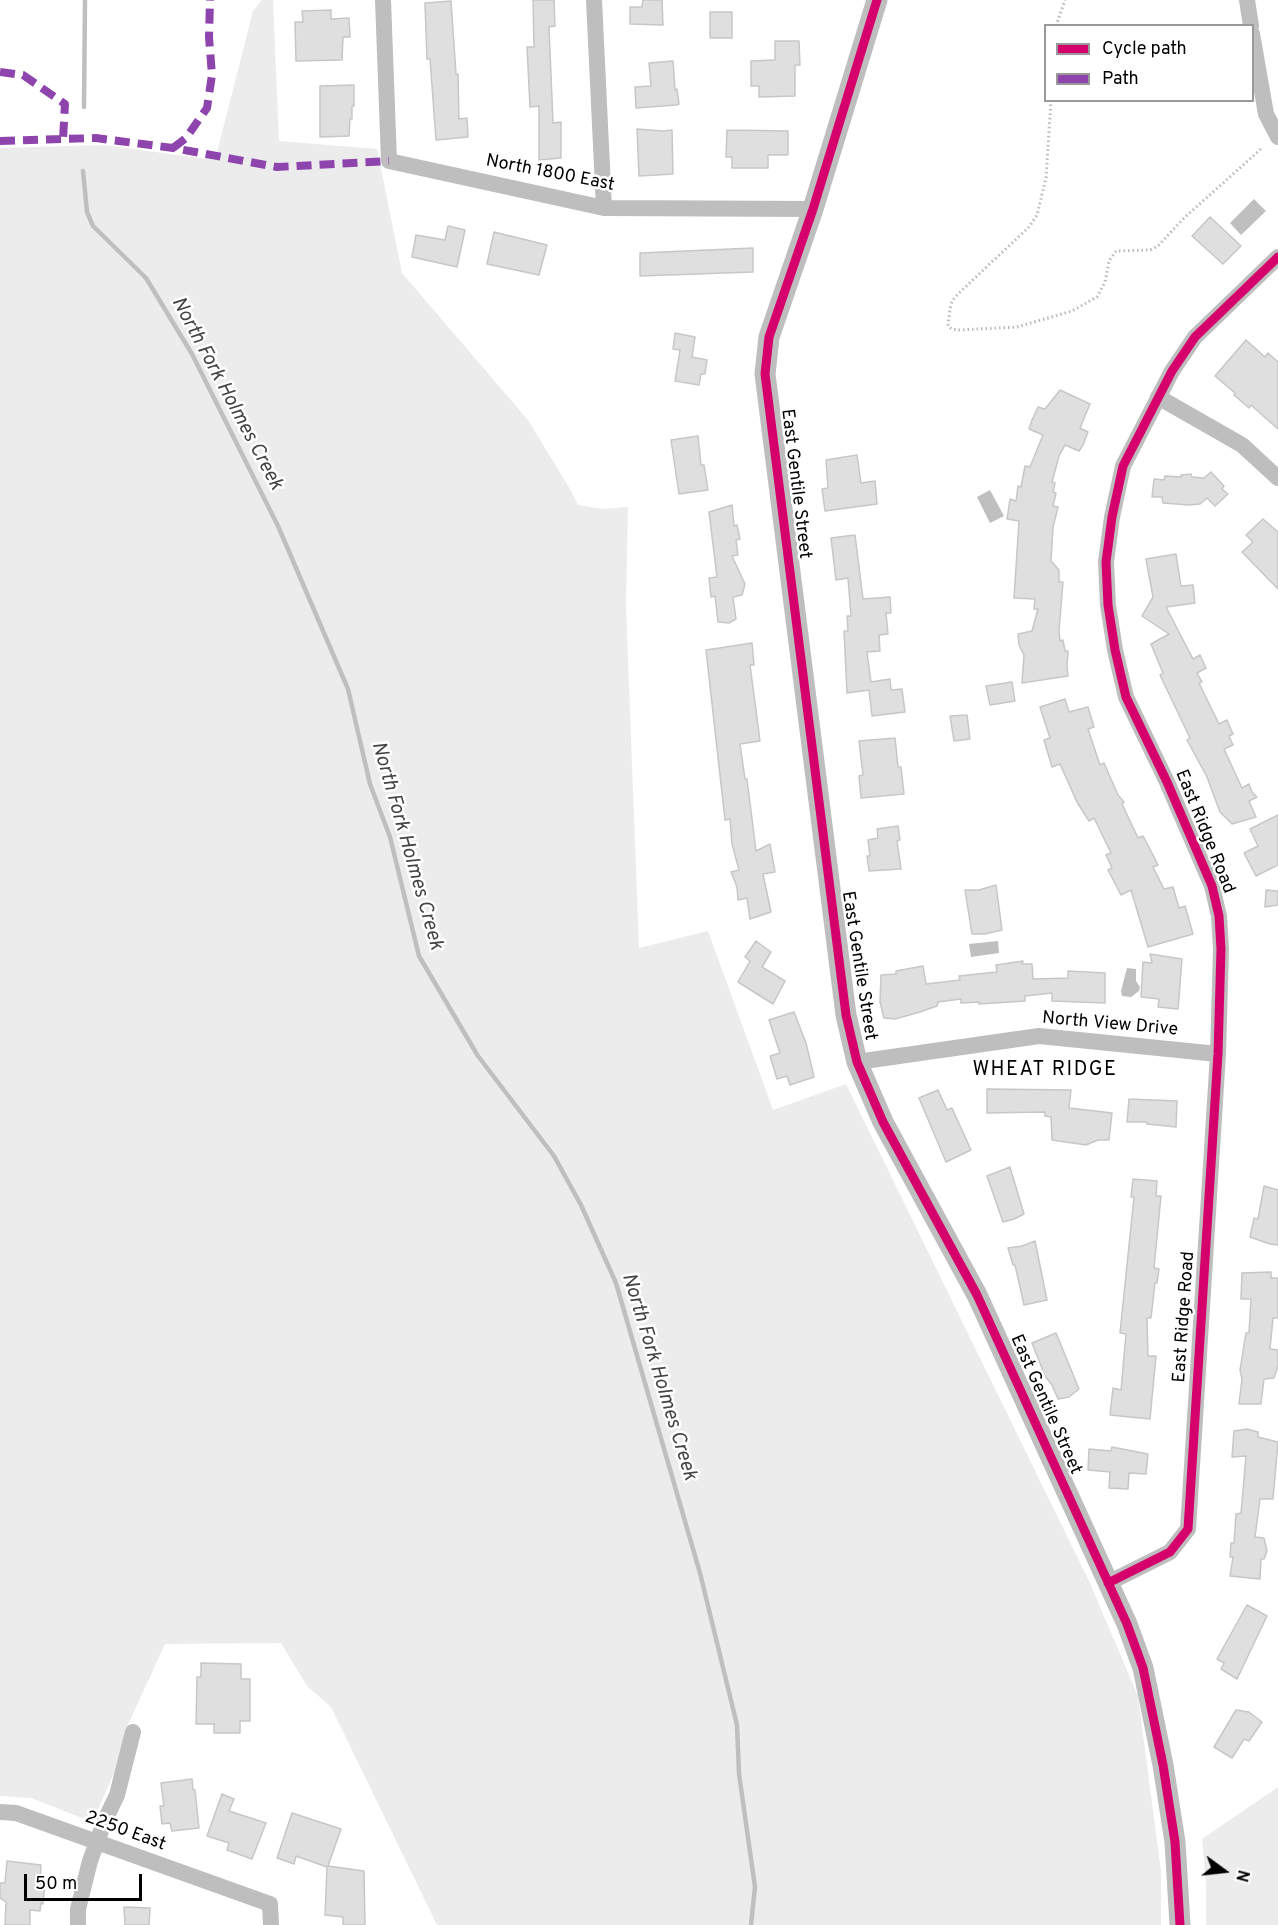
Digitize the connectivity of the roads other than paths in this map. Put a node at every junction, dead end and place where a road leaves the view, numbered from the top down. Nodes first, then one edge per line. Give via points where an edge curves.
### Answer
1 (383, 0) edge
2 (594, 0) edge
3 (877, 0) edge
4 (1247, 0) edge
5 (1251, 24) edge
6 (1254, 45) edge
7 (1278, 137) edge
8 (604, 208) junction
9 (813, 209) junction
10 (1278, 257) edge
11 (1158, 397) junction
12 (1278, 478) edge
13 (1218, 1054) junction
14 (857, 1062) junction
15 (1108, 1583) junction
16 (133, 1732) dead end
17 (0, 1812) edge
18 (97, 1842) junction
19 (78, 1925) edge
20 (271, 1925) edge
21 (1180, 1925) edge

1 - 8 street, North 1800 East via 389,161
2 - 8 street
3 - 9 street, East Gentile Street
4 - 5 street
6 - 7 street via 1266,114
8 - 9 street, North 1800 East
9 - 14 street, East Gentile Street via 769,337 765,374 846,1015
10 - 11 street, East Ridge Road via 1195,337
11 - 12 street via 1242,445
11 - 13 street, East Ridge Road via 1123,466 1106,562 1108,605 1126,697 1212,886 1221,949
13 - 14 street, North View Drive via 1039,1036
13 - 15 street, East Ridge Road via 1188,1529 1170,1552
14 - 15 street, East Gentile Street via 888,1133 977,1295
15 - 21 street, East Gentile Street via 1143,1668 1154,1716 1175,1842
16 - 18 street via 117,1795
17 - 18 street, 2250 East via 16,1813
18 - 19 street via 78,1909
18 - 20 street, 2250 East via 270,1904

